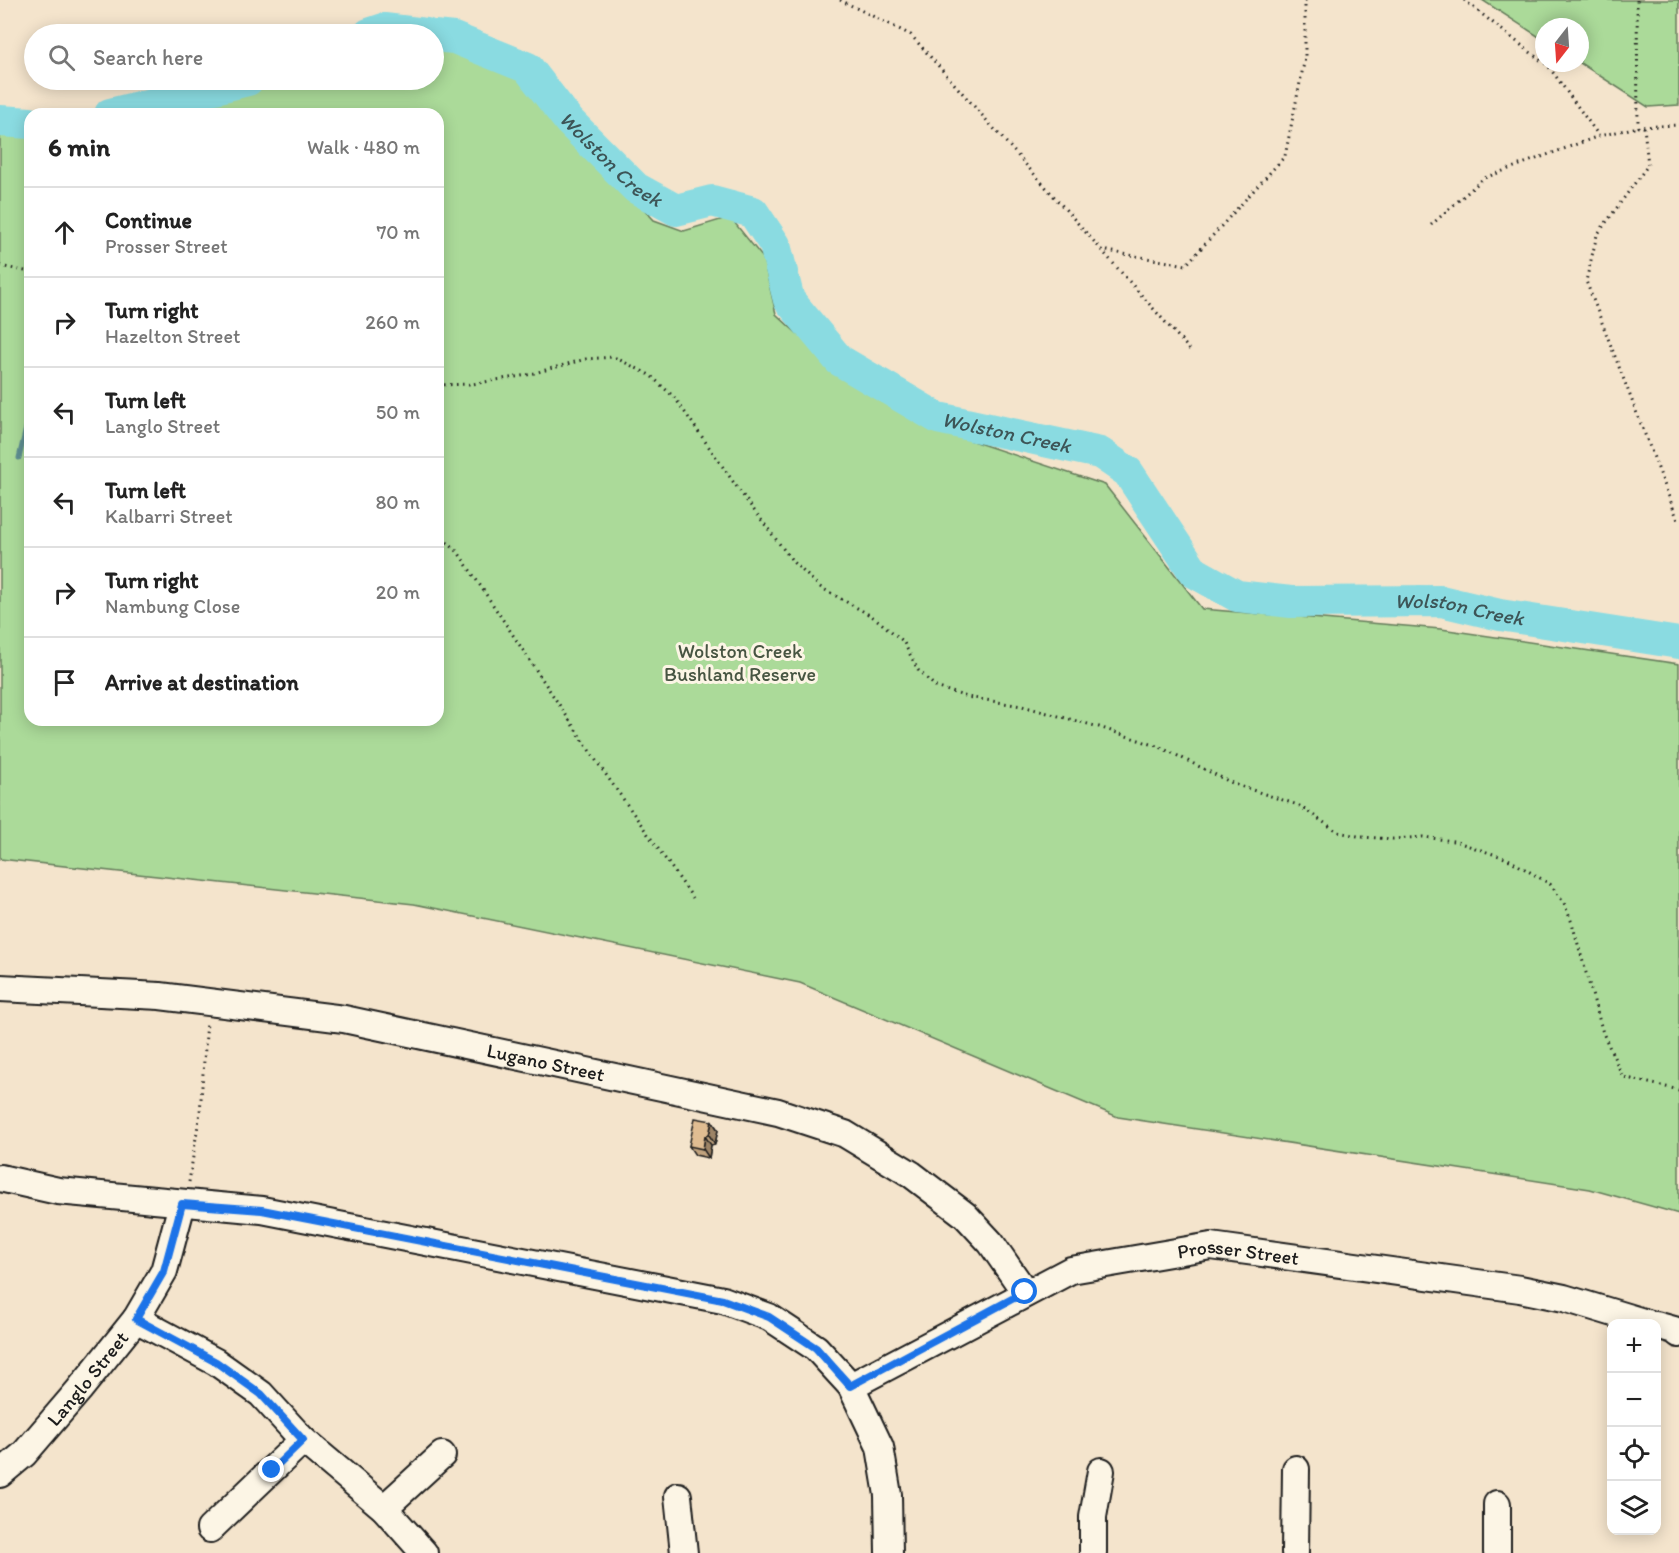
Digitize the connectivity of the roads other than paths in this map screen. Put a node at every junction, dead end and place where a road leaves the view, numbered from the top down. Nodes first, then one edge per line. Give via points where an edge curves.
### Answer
1 (0, 988) edge
2 (0, 1178) edge
3 (182, 1204) junction
4 (1025, 1292) junction
5 (136, 1319) junction
6 (1636, 1319) edge
7 (1661, 1326) edge
8 (1679, 1334) edge
9 (850, 1386) junction
10 (303, 1440) junction
11 (442, 1455) dead end
12 (1296, 1469) dead end
13 (1101, 1471) dead end
14 (0, 1474) edge
15 (678, 1496) dead end
16 (1497, 1504) dead end
17 (384, 1508) junction
18 (210, 1529) dead end
19 (424, 1553) edge
20 (684, 1553) edge
21 (889, 1553) edge
22 (1093, 1553) edge
23 (1295, 1553) edge
24 (1497, 1553) edge

1 - 4 street, Lugano Street via 160,996 356,1022 778,1112 845,1134 911,1174 964,1215 991,1243
2 - 3 street via 58,1191
3 - 5 street, Langlo Street via 164,1271
3 - 9 street via 262,1210 723,1300 769,1317 816,1348
4 - 6 street, Prosser Street via 1071,1270 1210,1246 1520,1289
4 - 9 street, Prosser Street
5 - 10 street via 216,1362 261,1394
5 - 14 street, Langlo Street via 32,1445
7 - 8 street
9 - 21 street via 880,1447 888,1495
10 - 17 street
10 - 18 street
11 - 17 street
12 - 23 street
13 - 22 street via 1093,1516
15 - 20 street
16 - 24 street
17 - 19 street

